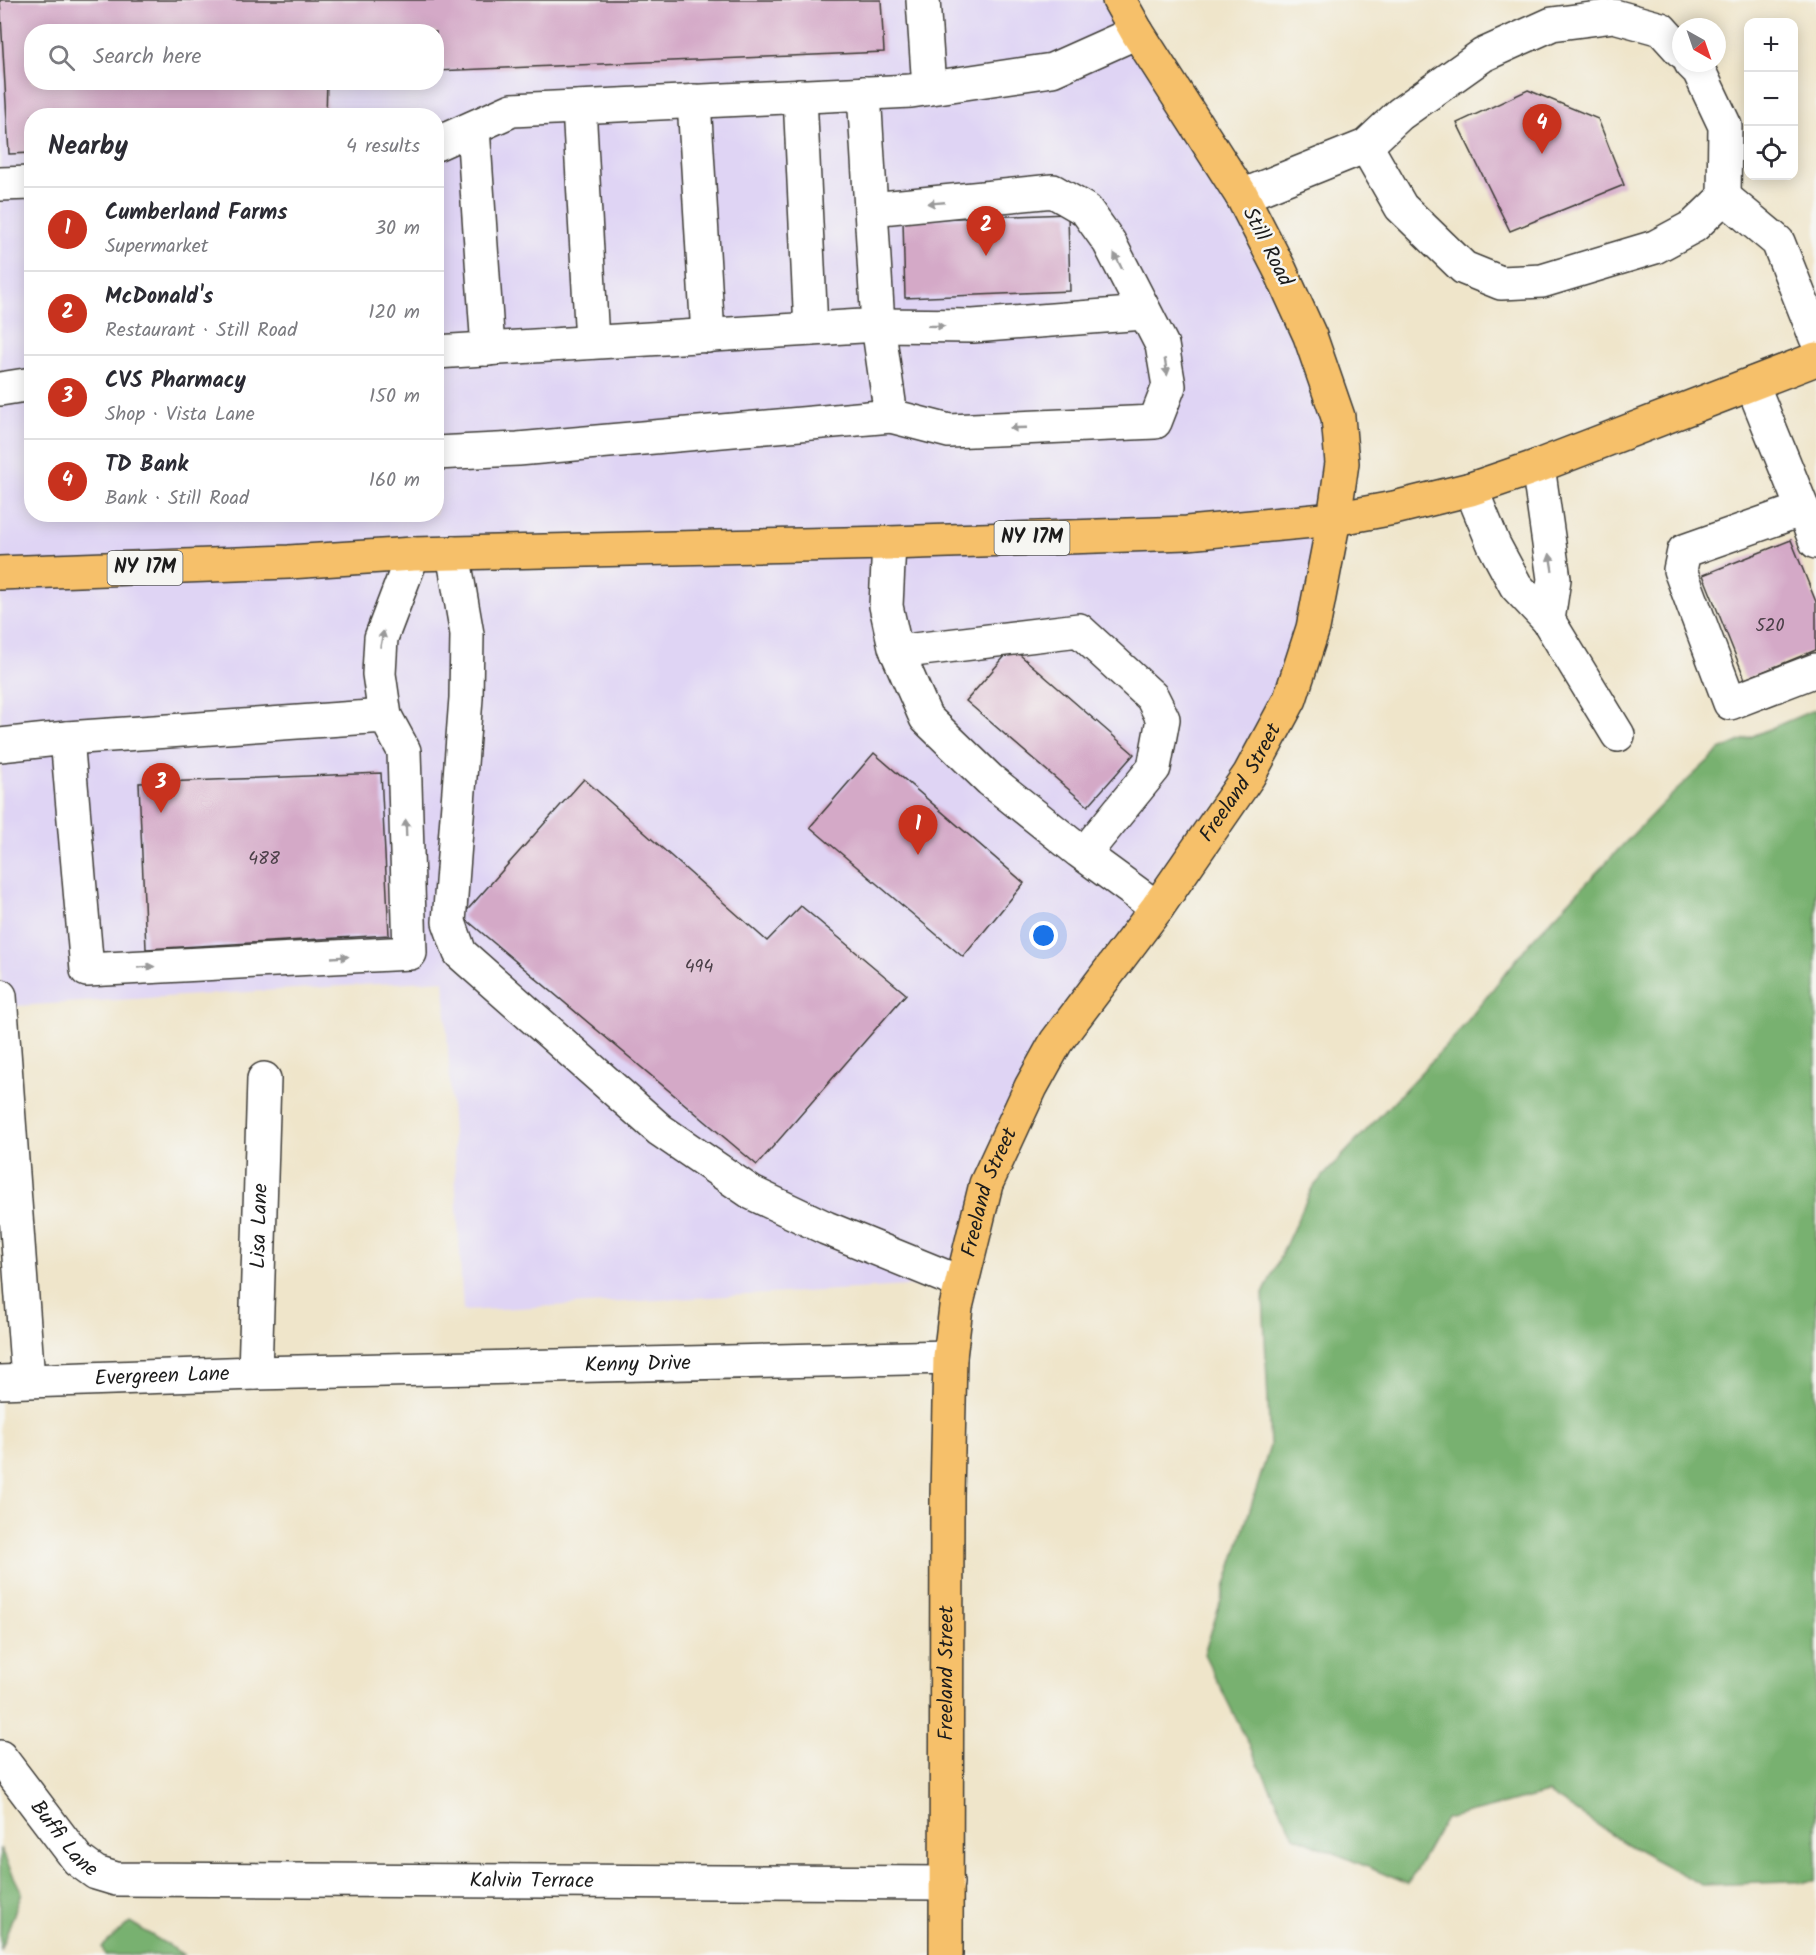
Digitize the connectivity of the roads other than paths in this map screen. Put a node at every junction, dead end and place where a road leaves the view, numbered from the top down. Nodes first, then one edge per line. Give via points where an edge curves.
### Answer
1 (923, 0) edge
2 (1119, 0) edge
3 (1137, 32) junction
4 (1672, 41) edge
5 (1699, 72) edge
6 (929, 88) junction
7 (864, 93) junction
8 (800, 96) junction
9 (694, 101) junction
10 (579, 107) junction
11 (472, 128) junction
12 (444, 140) edge
13 (1366, 146) junction
14 (24, 183) edge
15 (0, 184) edge
16 (1242, 196) junction
17 (1724, 197) junction
18 (871, 209) junction
19 (1144, 313) junction
20 (878, 325) junction
21 (811, 329) junction
22 (708, 336) junction
23 (1816, 338) edge
24 (592, 342) junction
25 (488, 349) junction
26 (444, 352) edge
27 (1816, 359) edge
28 (1752, 384) junction
29 (24, 385) edge
30 (0, 389) edge
31 (891, 416) junction
32 (444, 453) edge
33 (1538, 466) junction
34 (1471, 489) junction
35 (1803, 509) junction
36 (1334, 519) junction
37 (1816, 542) edge
38 (890, 543) junction
39 (453, 553) junction
40 (412, 554) junction
41 (0, 573) edge
42 (1548, 620) junction
43 (897, 652) junction
44 (1816, 670) edge
45 (385, 716) junction
46 (1618, 735) dead end
47 (68, 738) junction
48 (0, 745) edge
49 (1084, 854) junction
50 (1157, 908) junction
51 (0, 996) edge
52 (264, 1079) dead end
53 (8, 1203) edge
54 (962, 1283) junction
55 (950, 1357) junction
56 (323, 1372) joint
57 (255, 1373) junction
58 (14, 1381) edge
59 (0, 1757) edge
60 (116, 1879) joint
61 (947, 1882) junction
62 (946, 1955) edge

1 - 6 street
2 - 3 main road, Still Road
3 - 6 street via 1052,70
3 - 16 main road, Still Road
4 - 13 street via 1661,29 1614,16 1552,24 1483,55 1401,114
5 - 17 street via 1725,126
6 - 7 street
7 - 8 street
7 - 18 street
8 - 9 street
8 - 21 street
9 - 10 street
9 - 22 street
10 - 11 street via 512,110
10 - 24 street
11 - 12 street
11 - 25 street
13 - 16 street
13 - 17 street via 1401,207 1464,268 1501,283 1542,281 1655,247 1694,226
14 - 15 street
16 - 36 main road, Still Road via 1310,336 1338,417 1342,463
17 - 23 street via 1778,242
19 -> 18 street via 1109,242 1086,210 1053,191
18 - 20 street
20 -> 19 street via 973,326
19 -> 31 street via 1162,345 1169,386 1155,422 949,430
20 - 21 street
20 - 31 street
21 - 22 street
22 - 24 street
24 - 25 street
25 - 26 street
27 - 28 main road, NY 17M
28 - 33 main road, NY 17M
28 - 35 street
29 - 30 street
31 - 32 street
33 - 34 main road, NY 17M
42 -> 33 street via 1554,579
34 - 36 main road, NY 17M
34 - 42 street via 1516,586
35 - 37 street
35 - 44 street via 1684,551 1680,570 1730,703
36 - 38 main road, NY 17M via 1187,533
36 - 50 main road, Freeland Street via 1313,628 1290,699 1250,775
38 - 39 main road, NY 17M
38 - 43 street via 886,606
39 - 40 main road, NY 17M
39 - 54 street via 467,634 449,922 460,953 660,1130 752,1193 826,1228
40 - 41 main road, NY 17M
45 -> 40 street via 379,674 381,638
42 - 46 street
43 - 49 street via 926,718 990,780
43 - 49 street via 1080,630 1152,697 1163,719 1154,768
45 - 47 street
47 -> 45 street via 87,970 410,953 404,751
47 - 48 street
49 - 50 street
50 - 54 main road, Freeland Street via 1056,1042 1031,1087 986,1184
51 - 53 street
52 - 57 street, Lisa Lane
53 - 58 street
54 - 55 main road, Freeland Street
55 - 56 street, Kenny Drive
55 - 61 main road, Freeland Street
56 - 57 street, Evergreen Lane
57 - 58 street, Evergreen Lane
59 - 60 street, Buffi Lane via 78,1860 96,1873
60 - 61 street, Kalvin Terrace
61 - 62 main road, Freeland Street

